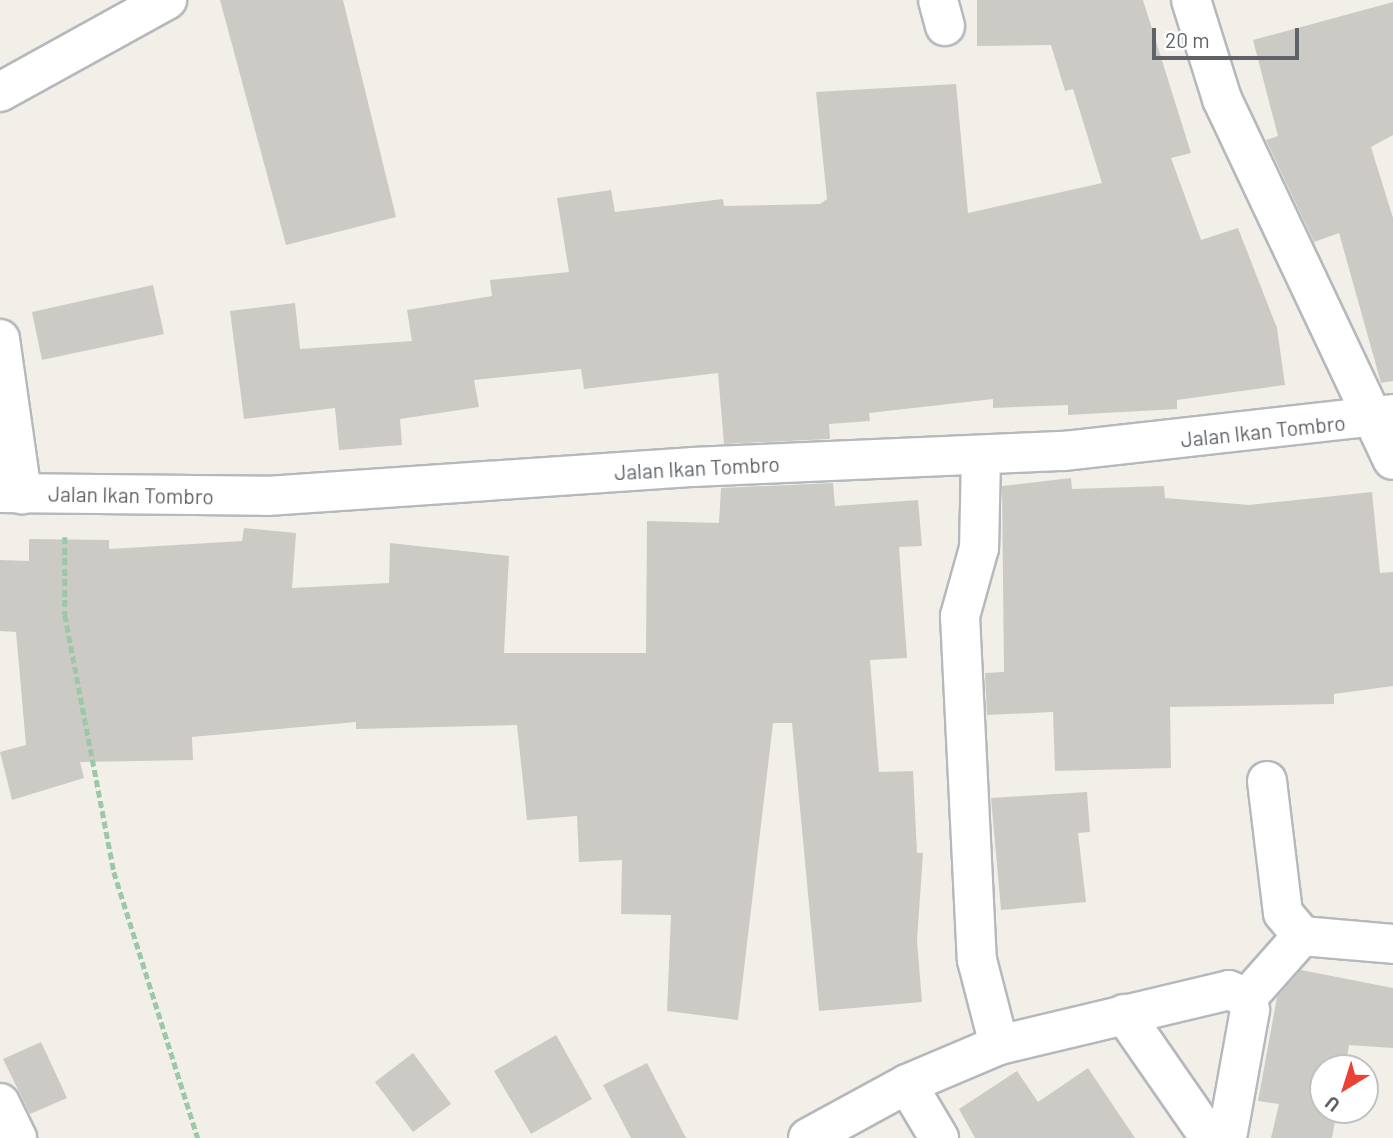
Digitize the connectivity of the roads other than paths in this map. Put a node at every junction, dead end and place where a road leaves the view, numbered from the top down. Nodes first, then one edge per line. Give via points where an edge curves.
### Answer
1 (167, 0) edge
2 (1191, 0) edge
3 (0, 92) edge
4 (0, 339) edge
5 (1382, 417) edge
6 (981, 456) junction
7 (1393, 460) edge
8 (11, 493) edge
9 (1267, 781) dead end
10 (1301, 936) junction
11 (1393, 944) edge
12 (1247, 998) junction
13 (1124, 1014) junction
14 (999, 1045) junction
15 (907, 1084) junction
16 (0, 1104) edge
17 (17, 1138) edge
18 (807, 1138) edge
19 (939, 1138) edge
20 (1210, 1138) edge
21 (1227, 1138) edge

1 - 3 street
2 - 5 street via 1222,99
4 - 8 street
5 - 6 street, Jalan Ikan Tombro
5 - 7 street
6 - 8 street, Jalan Ikan Tombro via 694,467 267,496
6 - 14 street via 979,548 960,616 977,960
9 - 10 street via 1283,912
10 - 11 street
10 - 12 street
12 - 13 street via 1217,990
12 - 21 street
13 - 14 street
13 - 20 street
14 - 15 street
15 - 18 street
15 - 19 street
16 - 17 street

